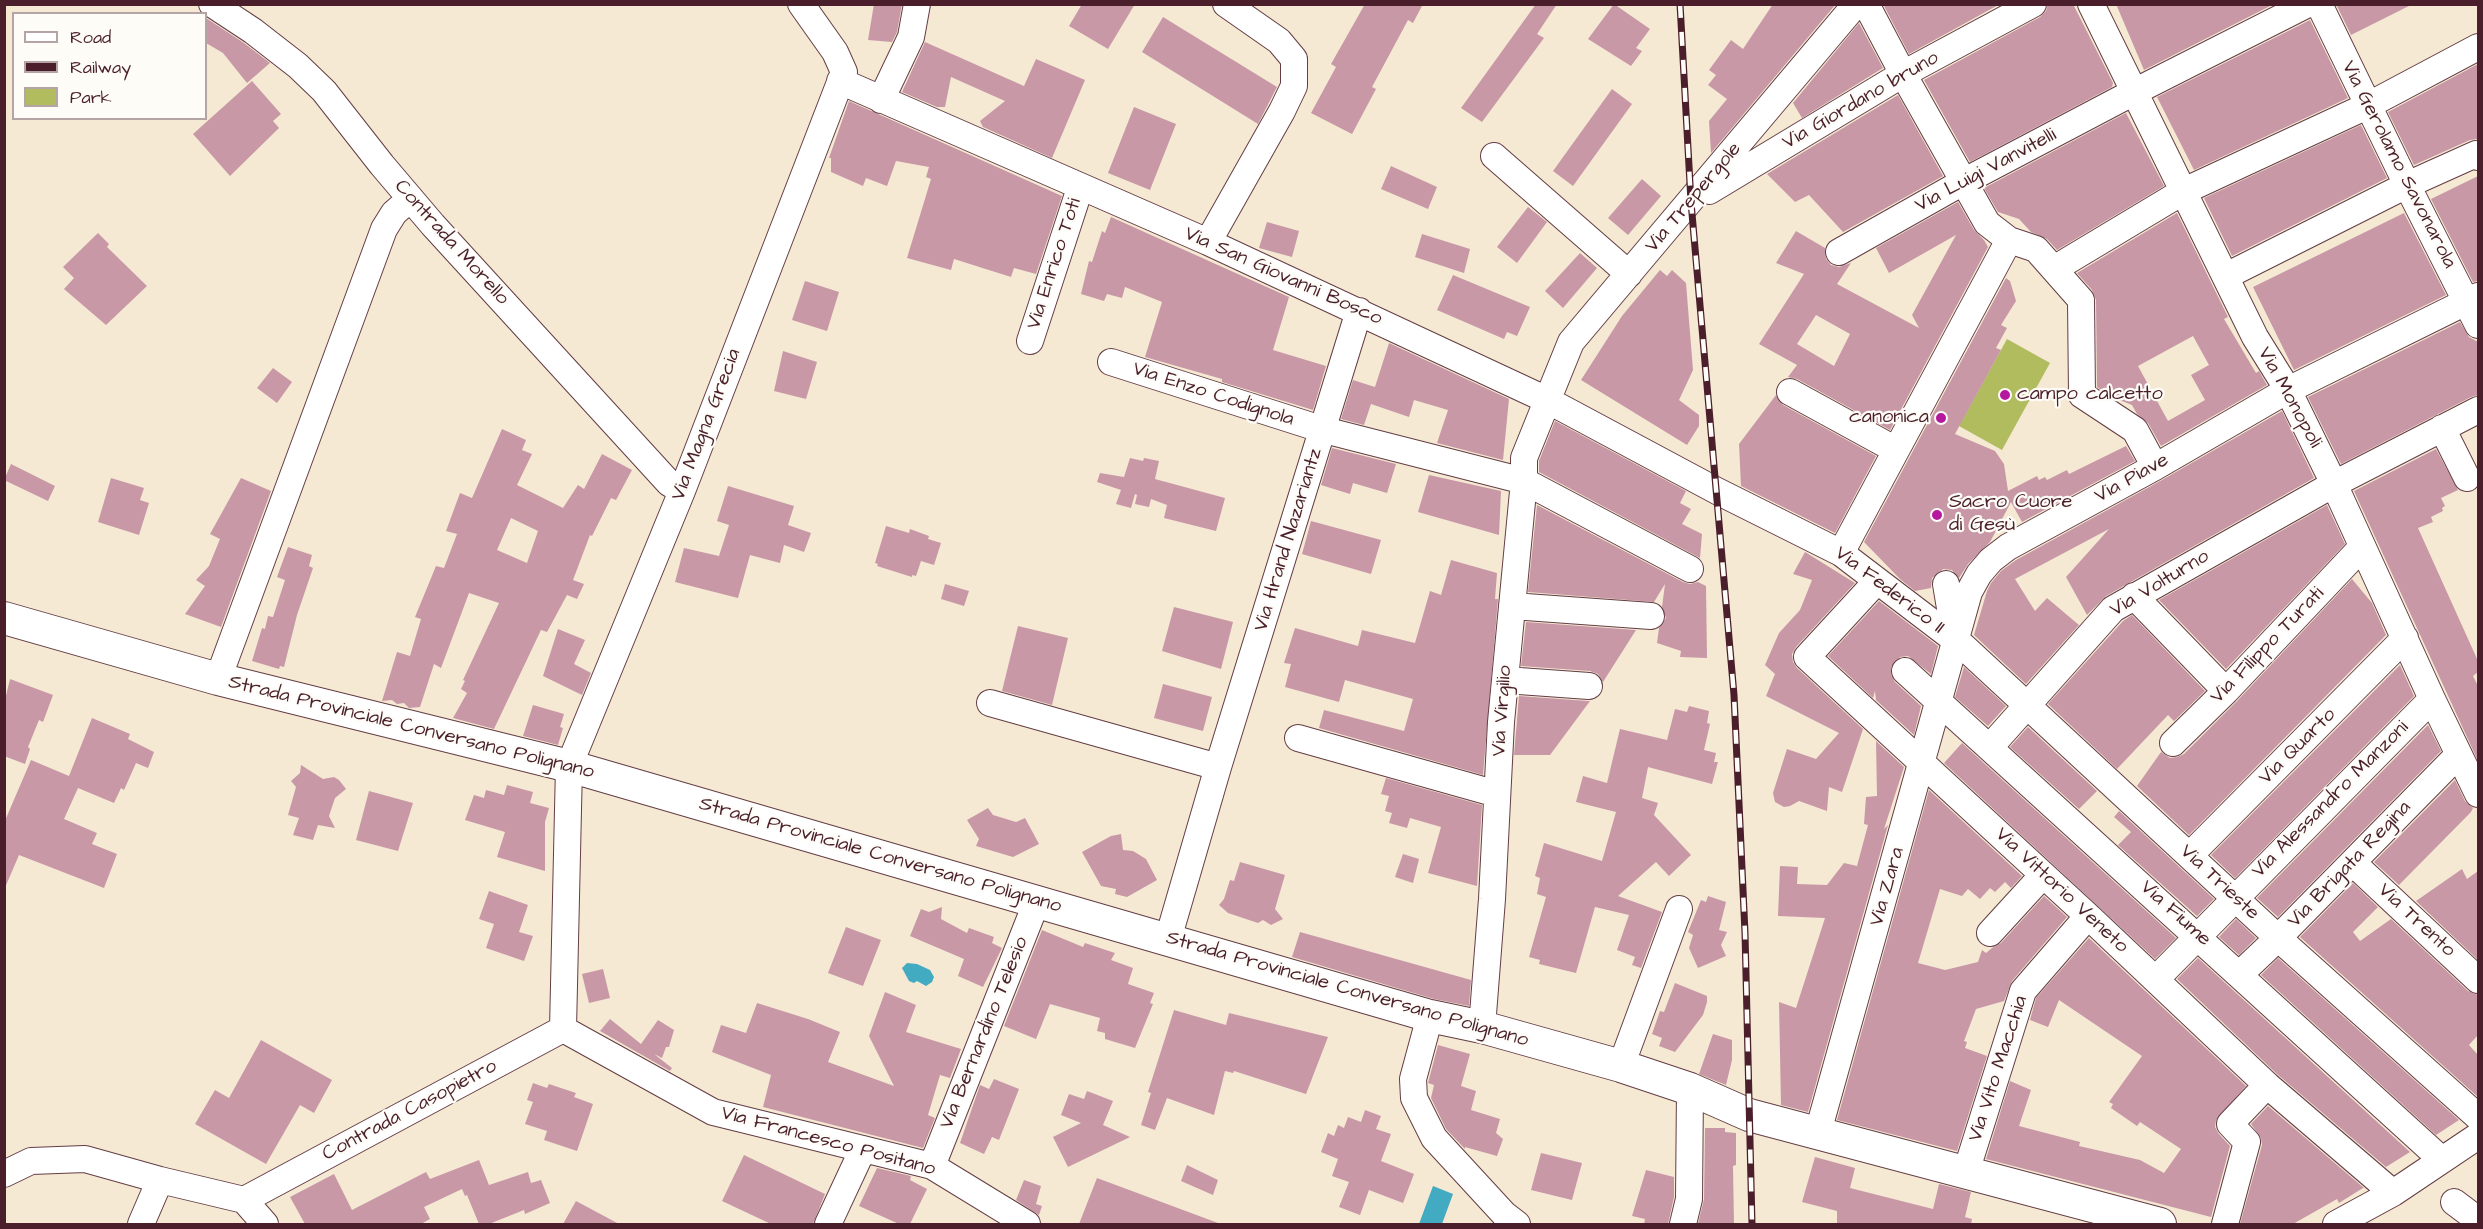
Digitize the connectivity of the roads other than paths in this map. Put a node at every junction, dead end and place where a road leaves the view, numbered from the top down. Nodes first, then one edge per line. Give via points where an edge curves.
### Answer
1 (212, 4) edge
2 (801, 4) edge
3 (917, 4) edge
4 (1226, 4) edge
5 (1856, 4) edge
6 (1866, 4) edge
7 (2033, 4) edge
8 (2091, 4) edge
9 (2308, 4) edge
10 (2319, 4) edge
11 (2478, 47) edge
12 (1903, 74) junction
13 (840, 81) junction
14 (2134, 92) junction
15 (881, 100) junction
16 (2367, 106) junction
17 (1494, 156) dead end
18 (2477, 156) edge
19 (1963, 182) junction
20 (2407, 186) junction
21 (1080, 188) junction
22 (2184, 191) junction
23 (410, 199) junction
24 (1691, 202) junction
25 (2009, 240) junction
26 (1208, 242) junction
27 (1839, 252) dead end
28 (2054, 269) junction
29 (1629, 274) junction
30 (2226, 276) junction
31 (2473, 298) edge
32 (1359, 312) junction
33 (2478, 325) edge
34 (1030, 341) dead end
35 (1111, 362) dead end
36 (2288, 390) junction
37 (1790, 392) dead end
38 (1547, 400) junction
39 (2478, 410) edge
40 (2442, 428) junction
41 (1324, 430) junction
42 (1896, 450) junction
43 (2155, 467) junction
44 (2467, 478) dead end
45 (1524, 481) junction
46 (2334, 484) junction
47 (682, 491) junction
48 (1717, 491) joint
49 (2362, 547) junction
50 (1840, 553) junction
51 (1690, 569) dead end
52 (1877, 581) junction
53 (1946, 584) dead end
54 (2134, 596) junction
55 (1512, 606) junction
56 (1651, 616) dead end
57 (4, 618) edge
58 (2405, 638) junction
59 (1959, 643) junction
60 (1905, 671) dead end
61 (218, 679) junction
62 (1505, 680) junction
63 (1589, 686) dead end
64 (2226, 692) junction
65 (2432, 699) junction
66 (990, 702) dead end
67 (1939, 702) junction
68 (2027, 705) junction
69 (1298, 738) dead end
70 (2173, 743) dead end
71 (1990, 747) junction
72 (2458, 754) junction
73 (1922, 765) junction
74 (569, 766) junction
75 (1218, 767) junction
76 (1497, 794) junction
77 (2478, 794) edge
78 (2190, 855) junction
79 (2353, 863) junction
80 (2043, 875) junction
81 (2234, 897) junction
82 (1037, 901) junction
83 (1679, 909) dead end
84 (2088, 916) junction
85 (1990, 933) dead end
86 (2199, 936) junction
87 (2278, 938) junction
88 (1168, 939) junction
89 (2240, 974) junction
90 (2156, 979) junction
91 (2478, 980) edge
92 (1430, 1016) junction
93 (1482, 1027) junction
94 (563, 1029) junction
95 (1621, 1066) junction
96 (2267, 1085) junction
97 (1690, 1089) junction
98 (2478, 1117) edge
99 (1818, 1132) junction
100 (2478, 1136) edge
101 (863, 1149) junction
102 (2442, 1160) junction
103 (932, 1166) junction
104 (1966, 1172) junction
105 (4, 1174) edge
106 (160, 1180) junction
107 (2393, 1193) junction
108 (244, 1200) junction
109 (2454, 1202) dead end
110 (2478, 1220) edge
111 (141, 1224) edge
112 (265, 1224) edge
113 (828, 1224) edge
114 (1027, 1224) edge
115 (1516, 1224) edge
116 (1683, 1224) edge
117 (2160, 1224) edge
118 (2225, 1224) edge
119 (2336, 1224) edge

1 - 23 street, Contrada Morello via 253,31 324,91
2 - 13 street via 835,52 844,72
3 - 15 street via 911,37
4 - 26 street via 1279,41 1294,59 1294,86
5 - 24 street, Via Trepergole
6 - 12 street
7 - 12 street, Via Giordano bruno
8 - 14 street, Via Monopoli
9 - 14 street, Via Luigi Vanvitelli
10 - 16 street, Via Gerolamo Savonarola
11 - 16 street
12 - 19 street
12 - 24 street, Via Giordano bruno
13 - 15 street, Via San Giovanni Bosco
13 - 47 street, Via Magna Grecia
14 - 19 street, Via Luigi Vanvitelli
14 - 22 street, Via Monopoli
15 - 21 street, Via San Giovanni Bosco
16 - 20 street, Via Gerolamo Savonarola
16 - 22 street
17 - 29 street
18 - 20 street
19 - 25 street via 1987,224
19 - 27 street, Via Luigi Vanvitelli
20 - 30 street
20 - 31 street, Via Gerolamo Savonarola
21 - 26 street, Via San Giovanni Bosco
21 - 34 street, Via Enrico Toti
22 - 28 street
22 - 30 street, Via Monopoli
23 - 47 street, Contrada Morello via 669,483
23 - 61 street via 384,229
24 - 29 street, Via Trepergole
25 - 28 street via 2036,249
25 - 42 street
26 - 32 street, Via San Giovanni Bosco
28 - 43 street via 2081,300 2082,395 2135,430
29 - 38 street, Via Trepergole via 1570,342
30 - 36 street, Via Monopoli via 2255,337
31 - 33 street, Via Gerolamo Savonarola
31 - 36 street, Via Piave
32 - 38 street, Via San Giovanni Bosco
32 - 41 street, Via Hrand Nazariantz
35 - 41 street, Via Enzo Codignola
36 - 43 street, Via Piave
36 - 46 street, Via Monopoli
37 - 42 street
38 - 45 street, Via Virgilio via 1524,458
38 - 48 street, Via San Giovanni Bosco
39 - 40 street, Via Volturno
40 - 44 street
40 - 46 street, Via Volturno
41 - 45 street, Via Enzo Codignola
41 - 75 street, Via Hrand Nazariantz
42 - 50 street
43 - 59 street, Via Piave via 1991,560 1969,592
45 - 51 street, Via Enzo Codignola
45 - 55 street, Via Virgilio
46 - 49 street, Via Monopoli
46 - 54 street, Via Volturno
47 - 74 street, Via Magna Grecia
48 - 50 street, Via Federico II
49 - 58 street, Via Monopoli
49 - 64 street, Via Filippo Turati
50 - 52 street, Via Federico II
52 - 59 street, Via Federico II
52 - 73 street, Via Vittorio Veneto via 1807,657
53 - 59 street
54 - 64 street
54 - 68 street, Via Volturno via 2113,609
55 - 56 street
55 - 62 street, Via Virgilio
57 - 61 main road, Strada Provinciale Conversano Polignano
58 - 65 street, Via Monopoli
58 - 78 street, Via Quarto
59 - 67 street, Via Zara
59 - 68 street, Via Trieste
60 - 67 street, Via Fiume
61 - 74 main road, Strada Provinciale Conversano Polignano
62 - 63 street
62 - 76 street, Via Virgilio
64 - 70 street, Via Filippo Turati
65 - 72 street, Via Monopoli
65 - 81 street, Via Alessandro Manzoni
66 - 75 street
67 - 71 street, Via Fiume
67 - 73 street, Via Zara
68 - 71 street, Via Volturno
68 - 78 street, Via Trieste
69 - 76 street
71 - 86 street, Via Fiume
72 - 77 street, Via Monopoli
72 - 79 street, Via Brigata Regina
73 - 80 street, Via Vittorio Veneto
73 - 99 street, Via Zara
74 - 82 main road, Strada Provinciale Conversano Polignano
74 - 94 street
75 - 88 street, Via Hrand Nazariantz
76 - 93 street, Via Virgilio
78 - 81 street, Via Trieste
79 - 87 street, Via Brigata Regina
79 - 91 street, Via Trento
80 - 84 street, Via Vittorio Veneto
80 - 85 street
81 - 86 street, Via Alessandro Manzoni
81 - 87 street, Via Trieste
82 - 88 main road, Strada Provinciale Conversano Polignano
82 - 103 street, Via Bernardino Telesio
83 - 95 street
84 - 90 street, Via Vittorio Veneto
84 - 104 street, Via Vito Macchia via 2023,991
86 - 89 street, Via Fiume
86 - 90 street, Via Alessandro Manzoni
87 - 89 street, Via Brigata Regina
87 - 98 street, Via Trieste
88 - 92 main road, Strada Provinciale Conversano Polignano
89 - 102 street, Via Fiume
90 - 96 street, Via Vittorio Veneto
92 - 93 main road, Strada Provinciale Conversano Polignano
92 - 115 street via 1413,1080 1414,1098 1434,1138
93 - 95 main road, Strada Provinciale Conversano Polignano
94 - 101 street, Via Francesco Positano via 713,1112
94 - 108 street, Contrada Casopietro
95 - 97 main road, Strada Provinciale Conversano Polignano
96 - 107 street, Via Vittorio Veneto
96 - 118 street via 2230,1124 2247,1142
97 - 99 main road, Strada Provinciale Conversano Polignano via 1749,1115
97 - 116 street via 1689,1199
99 - 104 main road, Strada Provinciale Conversano Polignano
100 - 102 street
101 - 103 street, Via Francesco Positano
101 - 113 street
102 - 107 street
103 - 114 street, Via Francesco Positano
104 - 117 main road, Strada Provinciale Conversano Polignano
105 - 106 street via 31,1161 85,1159
106 - 108 street
106 - 111 street
107 - 119 street
108 - 112 street
109 - 110 street

